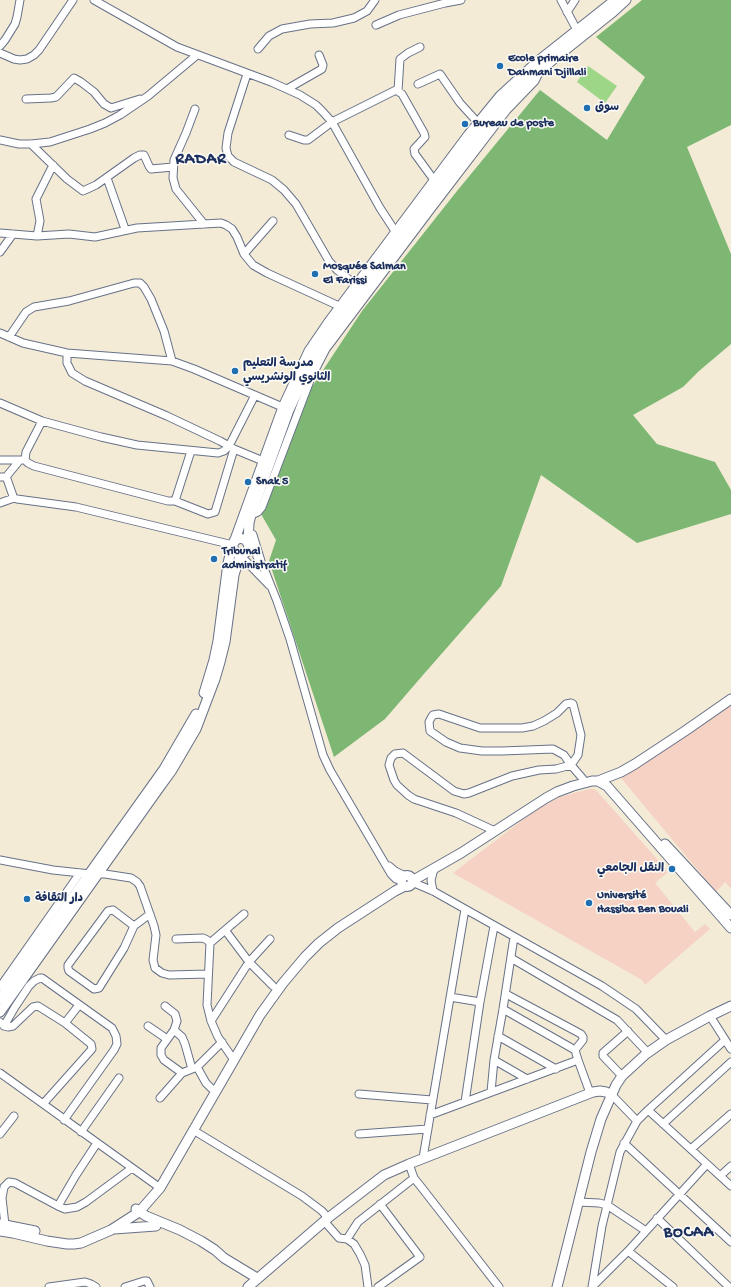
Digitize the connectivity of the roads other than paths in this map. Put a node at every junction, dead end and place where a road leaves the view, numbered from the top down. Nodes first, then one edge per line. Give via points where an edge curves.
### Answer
1 (20, 0) edge
2 (73, 0) edge
3 (94, 0) edge
4 (375, 0) edge
5 (462, 0) edge
6 (561, 0) edge
7 (575, 0) edge
8 (615, 0) edge
9 (626, 0) edge
10 (567, 12) junction
11 (376, 25) dead end
12 (579, 34) junction
13 (0, 46) edge
14 (420, 47) dead end
15 (258, 49) dead end
16 (0, 53) edge
17 (197, 55) junction
18 (319, 55) dead end
19 (536, 68) junction
20 (248, 74) junction
21 (418, 84) dead end
22 (287, 88) junction
23 (398, 91) junction
24 (148, 96) junction
25 (26, 99) dead end
26 (195, 109) dead end
27 (332, 122) junction
28 (481, 125) junction
29 (289, 134) dead end
30 (0, 140) edge
31 (31, 144) junction
32 (53, 166) junction
33 (173, 167) junction
34 (107, 178) junction
35 (434, 180) junction
36 (273, 221) dead end
37 (204, 224) junction
38 (125, 229) junction
39 (0, 233) edge
40 (13, 234) junction
41 (37, 236) junction
42 (401, 237) junction
43 (0, 252) edge
44 (244, 254) junction
45 (359, 287) junction
46 (340, 306) junction
47 (0, 333) edge
48 (9, 337) junction
49 (67, 353) junction
50 (172, 361) junction
51 (255, 395) junction
52 (0, 403) edge
53 (286, 409) junction
54 (42, 421) junction
55 (231, 448) junction
56 (191, 451) junction
57 (0, 460) edge
58 (22, 460) junction
59 (263, 461) junction
60 (3, 477) edge
61 (14, 498) junction
62 (175, 502) junction
63 (0, 503) edge
64 (250, 519) junction
65 (233, 544) junction
66 (248, 544) junction
67 (240, 555) junction
68 (260, 561) junction
69 (270, 587) junction
70 (731, 699) edge
71 (192, 729) junction
72 (572, 765) junction
73 (600, 780) junction
74 (584, 781) junction
75 (493, 830) junction
76 (460, 851) junction
77 (0, 860) edge
78 (434, 869) junction
79 (80, 873) junction
80 (94, 874) junction
81 (407, 880) junction
82 (432, 890) junction
83 (465, 909) junction
84 (150, 914) junction
85 (244, 914) dead end
86 (731, 915) edge
87 (134, 926) junction
88 (336, 926) junction
89 (494, 926) junction
90 (731, 928) edge
91 (225, 930) junction
92 (514, 937) junction
93 (176, 939) dead end
94 (270, 939) dead end
95 (210, 943) junction
96 (511, 958) junction
97 (248, 962) junction
98 (208, 974) junction
99 (273, 986) junction
100 (0, 987) edge
101 (506, 994) junction
102 (450, 997) junction
103 (0, 999) edge
104 (480, 1002) junction
105 (79, 1005) junction
106 (165, 1006) dead end
107 (731, 1006) edge
108 (503, 1009) junction
109 (0, 1012) edge
110 (710, 1016) junction
111 (211, 1021) junction
112 (65, 1023) junction
113 (2, 1024) edge
114 (148, 1026) dead end
115 (174, 1030) junction
116 (628, 1031) junction
117 (498, 1036) junction
118 (167, 1040) junction
119 (666, 1040) junction
120 (725, 1040) junction
121 (222, 1042) junction
122 (731, 1049) edge
123 (575, 1050) junction
124 (648, 1053) junction
125 (232, 1057) junction
126 (494, 1060) junction
127 (578, 1060) junction
128 (731, 1062) edge
129 (194, 1068) junction
130 (556, 1069) junction
131 (182, 1073) junction
132 (1, 1076) edge
133 (622, 1076) junction
134 (119, 1078) dead end
135 (527, 1079) junction
136 (211, 1088) junction
137 (492, 1092) junction
138 (590, 1093) junction
139 (359, 1094) dead end
140 (612, 1095) junction
141 (160, 1098) dead end
142 (432, 1100) junction
143 (465, 1102) junction
144 (42, 1104) junction
145 (648, 1110) junction
146 (731, 1114) edge
147 (430, 1115) junction
148 (14, 1116) dead end
149 (64, 1120) junction
150 (637, 1121) junction
151 (663, 1124) junction
152 (428, 1129) junction
153 (193, 1130) junction
154 (80, 1132) junction
155 (0, 1134) edge
156 (359, 1134) dead end
157 (97, 1143) junction
158 (624, 1143) junction
159 (691, 1149) junction
160 (423, 1158) junction
161 (409, 1164) junction
162 (707, 1164) junction
163 (731, 1166) edge
164 (132, 1168) junction
165 (720, 1176) junction
166 (414, 1178) junction
167 (156, 1185) junction
168 (731, 1186) edge
169 (680, 1194) junction
170 (1, 1197) edge
171 (578, 1202) junction
172 (147, 1204) junction
173 (380, 1204) junction
174 (607, 1205) junction
175 (58, 1206) junction
176 (135, 1211) junction
177 (657, 1218) junction
178 (326, 1220) junction
179 (154, 1222) junction
180 (2, 1227) edge
181 (111, 1230) junction
182 (646, 1231) junction
183 (346, 1239) junction
184 (731, 1242) edge
185 (628, 1251) junction
186 (252, 1284) edge
187 (49, 1287) edge
188 (96, 1287) edge
189 (125, 1287) edge
190 (150, 1287) edge
191 (368, 1287) edge
192 (378, 1287) edge
193 (499, 1287) edge
194 (557, 1287) edge
195 (593, 1287) edge
196 (673, 1287) edge
197 (729, 1287) edge

1 - 13 street via 15,24
2 - 16 street via 32,57 20,60
3 - 17 street via 177,48
4 - 15 street via 367,11 354,18 282,29 269,36
5 - 11 street via 399,15
6 - 10 street
7 - 10 street
8 - 12 main road
9 - 12 main road
10 - 12 street
12 - 19 main road
14 - 23 street via 400,60
17 - 20 street
17 - 24 street
18 - 22 street via 322,69
19 - 28 main road via 500,96
19 - 42 street via 538,76 535,81 507,110
20 - 22 street
20 - 45 street via 228,133 228,156 234,162 272,180 284,190 296,204 329,261
21 - 28 street via 440,74 460,103
22 - 27 street via 309,100
23 - 27 street via 391,92
23 - 35 street via 424,133 425,137 414,149 415,154
24 - 25 street via 111,108 74,78 56,96
24 - 31 street via 120,115 90,129 50,142
26 - 33 street via 176,152
27 - 29 street via 308,140
27 - 42 street via 380,208
28 - 35 main road
28 - 42 main road
30 - 31 street
31 - 32 street
32 - 34 street via 82,191
32 - 41 street via 36,199 40,221
33 - 34 street via 151,168 144,155 140,155
33 - 37 street via 174,187
34 - 38 street
35 - 42 main road
36 - 44 street
37 - 38 street
37 - 44 street via 221,223 229,226
38 - 41 street via 95,237 69,234
39 - 40 street
40 - 41 street
40 - 43 street
42 - 45 main road
42 - 64 street via 326,349 311,378 262,507
44 - 46 street via 253,265 267,273
45 - 46 main road
45 - 53 main road via 318,350
46 - 53 main road via 309,351
47 - 48 street
48 - 49 street
48 - 50 street via 26,312 34,307 69,301 134,282 144,287 151,299 164,331
49 - 50 street
49 - 55 street via 67,363 72,372 85,381 167,416
50 - 51 street
51 - 53 street
51 - 55 street
52 - 54 street
53 - 59 main road
53 - 64 main road
54 - 56 street via 137,445
54 - 58 street
55 - 56 street via 218,453
55 - 59 street
55 - 62 street via 214,512 208,514
56 - 62 street
57 - 58 street
58 - 60 street
58 - 62 street via 34,466
59 - 65 main road
60 - 61 street via 7,479
61 - 63 street
61 - 65 street via 76,507
64 - 66 main road
64 - 68 main road
65 - 66 main road via 240,538
65 - 67 main road via 236,553
65 - 71 main road via 214,660
66 - 67 main road via 248,552
66 - 68 street
67 - 69 street
67 - 71 main road via 234,575 220,662
68 - 69 street
69 - 81 street via 290,639 323,755 330,770 383,860
70 - 73 main road via 635,764
71 - 80 main road via 172,770
72 - 72 street via 564,755 553,749 482,751 460,748 430,731 430,718 439,714 480,728 522,728 544,721 571,703 575,708 581,735 578,755
72 - 74 street
72 - 75 street via 512,776 464,794 454,791 402,754 395,754 391,758 389,765 394,780 408,795
73 - 74 main road via 597,777
73 - 86 main road via 614,787
73 - 90 main road
74 - 75 main road via 554,787 528,802
75 - 76 main road
76 - 78 main road
76 - 81 main road
77 - 79 street
78 - 81 main road
78 - 82 street
79 - 80 street
79 - 100 street
80 - 84 street via 124,876 137,882 143,890
80 - 103 main road
80 - 109 main road
81 - 82 street
81 - 88 main road via 395,891
82 - 83 street
83 - 89 street
83 - 102 street
84 - 87 street
84 - 98 street via 156,935 154,965 157,970 169,975
85 - 91 street
87 - 87 street via 124,948 98,988 94,989 69,971 68,964 108,911 113,910
88 - 99 main road via 316,938
88 - 125 main road via 283,983
89 - 92 street
89 - 104 street
91 - 95 street
91 - 97 street
92 - 96 street
92 - 119 street via 629,1004
93 - 95 street via 202,938
94 - 97 street
95 - 98 street
96 - 101 street
96 - 116 street via 608,1014
97 - 99 street
97 - 111 street
98 - 111 street via 207,1005
99 - 125 main road
101 - 108 street
101 - 123 street via 581,1034 583,1040
102 - 104 street
102 - 142 street
104 - 143 street
105 - 112 street
105 - 113 street via 40,978 29,986
105 - 149 street via 112,1028 117,1044
106 - 115 street via 175,1014 177,1021
107 - 110 main road
108 - 117 street
108 - 123 street
110 - 119 main road
110 - 120 street
111 - 121 street
112 - 113 street via 38,1006 33,1007 12,1026
112 - 144 street via 91,1044 92,1049
114 - 118 street
115 - 118 street
115 - 129 street via 182,1037
116 - 124 street
116 - 133 street via 603,1053
117 - 126 street
117 - 130 street
118 - 131 street via 161,1048 161,1054 164,1060
119 - 124 main road
120 - 122 street
120 - 145 street
121 - 125 street
121 - 129 street
123 - 127 street
124 - 133 main road
125 - 136 main road
125 - 153 main road
126 - 135 street
126 - 137 street
127 - 130 street
127 - 138 street
128 - 151 street
129 - 131 street
129 - 136 street
130 - 135 street
131 - 141 street
132 - 144 street
133 - 140 main road
134 - 154 street
135 - 137 street
136 - 167 main road
137 - 143 street
138 - 140 main road via 600,1091
138 - 160 main road
139 - 142 street
140 - 150 street
140 - 171 main road via 601,1120
142 - 147 street
143 - 147 street
144 - 149 street
145 - 150 street
145 - 151 street
146 - 159 street
147 - 152 street
148 - 155 street
149 - 154 street
150 - 158 street
151 - 159 street
152 - 156 street
152 - 160 street
153 - 172 main road via 160,1188
153 - 178 street via 302,1196 322,1211
154 - 157 street
157 - 164 street
157 - 175 street
158 - 169 street
158 - 174 street
159 - 162 street
160 - 161 main road
161 - 166 street
161 - 178 main road via 384,1175
162 - 165 street
162 - 169 street
163 - 165 street
164 - 167 street
164 - 175 street via 77,1207 65,1209
165 - 168 street
166 - 173 street
166 - 193 street
167 - 176 main road
169 - 177 street
169 - 184 street
170 - 175 street via 4,1187 12,1182
170 - 180 street
171 - 174 street
171 - 194 main road
172 - 176 main road
172 - 179 main road
173 - 183 street via 358,1222
173 - 192 street via 420,1257
174 - 182 street
174 - 195 street
176 - 179 main road via 144,1221
176 - 180 main road via 80,1237 61,1238
176 - 181 main road
177 - 182 street
177 - 197 street
178 - 183 street via 339,1238
178 - 186 main road
179 - 181 main road
179 - 186 main road via 224,1258
180 - 181 main road via 13,1233 74,1244
182 - 185 street
183 - 191 street via 354,1244 360,1254 367,1273
185 - 195 street
185 - 196 street
187 - 188 street via 85,1282
189 - 190 street via 144,1281 147,1281

